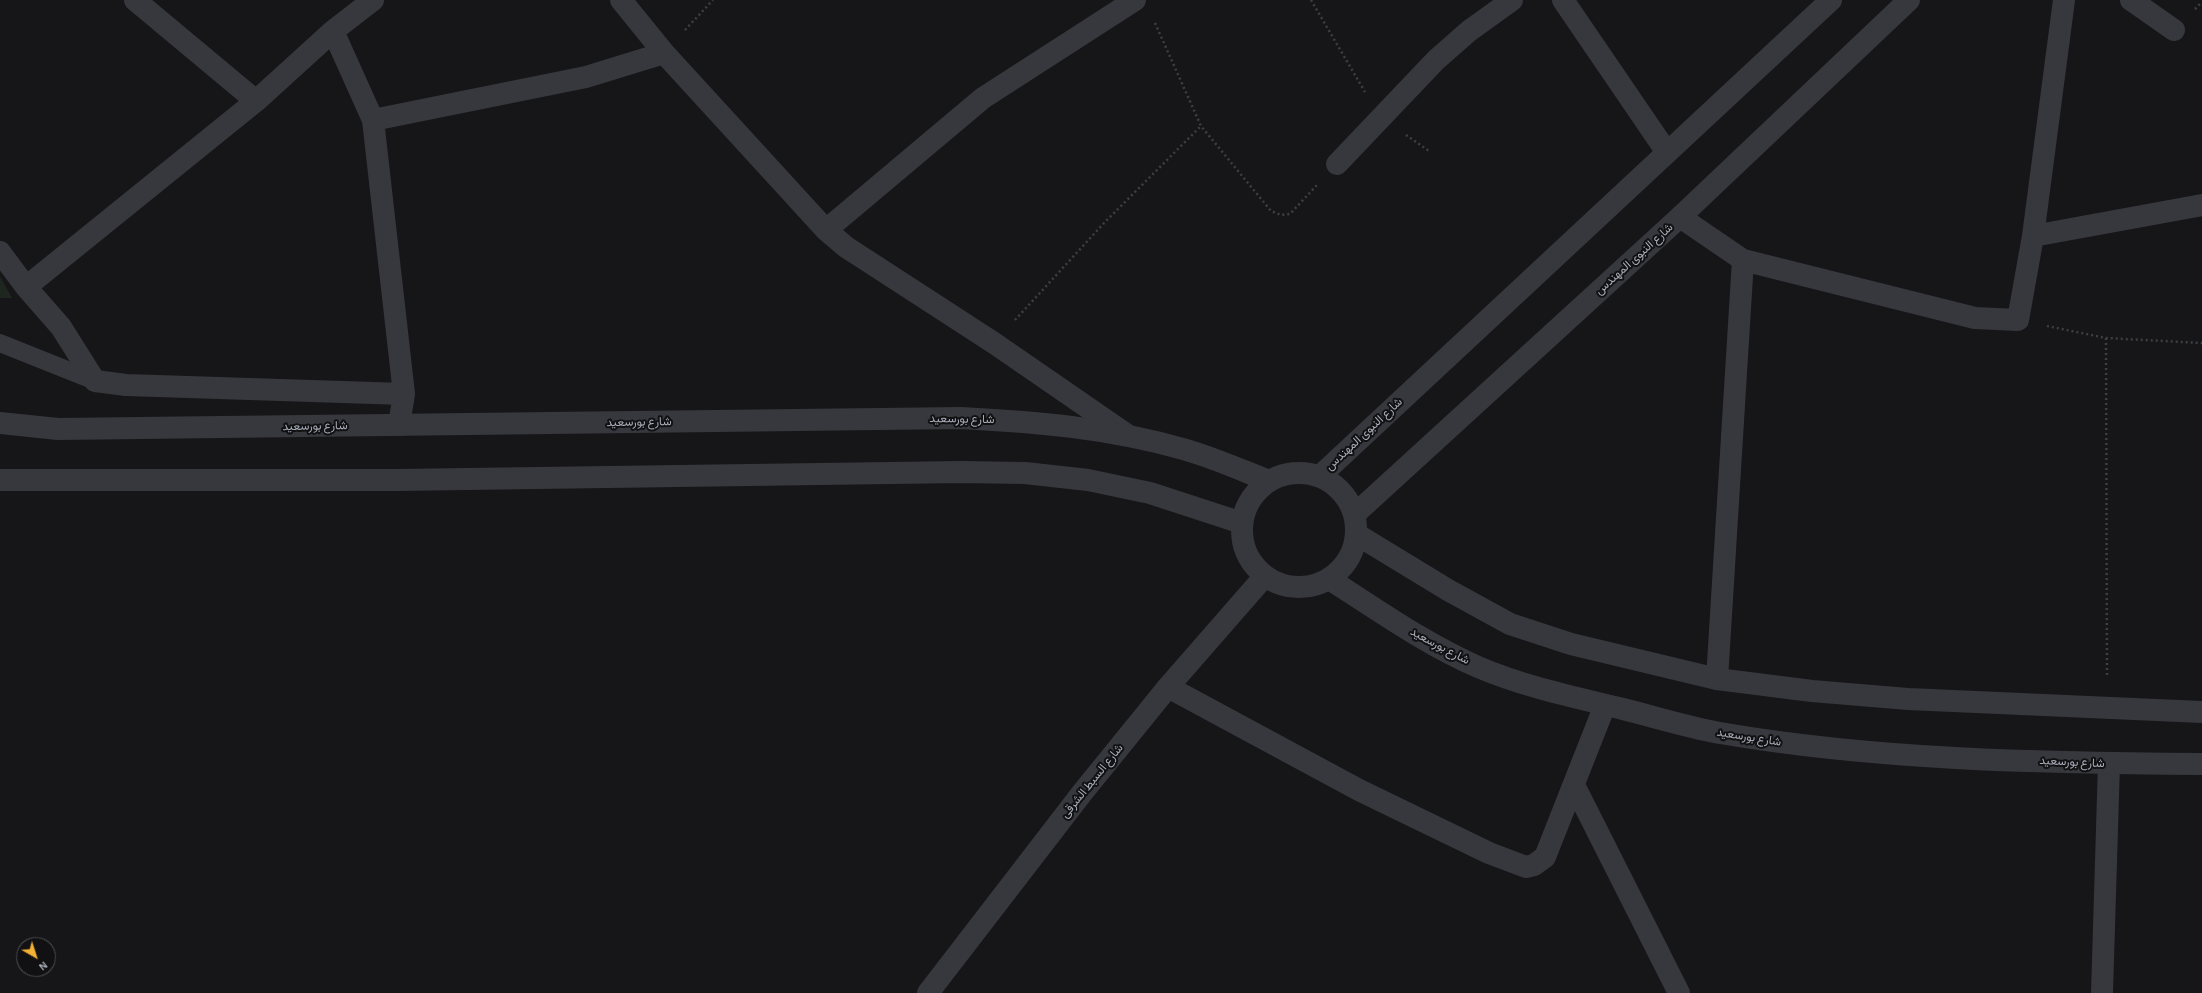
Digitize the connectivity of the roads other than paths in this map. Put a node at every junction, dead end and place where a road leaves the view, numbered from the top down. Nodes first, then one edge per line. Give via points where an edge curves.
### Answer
1 (135, 0) edge
2 (373, 0) edge
3 (621, 0) edge
4 (1135, 0) edge
5 (1512, 0) edge
6 (1563, 0) edge
7 (1831, 0) edge
8 (1909, 0) edge
9 (2064, 0) edge
10 (2131, 0) edge
11 (2174, 30) dead end
12 (333, 32) junction
13 (664, 53) junction
14 (256, 101) junction
15 (372, 120) junction
16 (1666, 152) junction
17 (1337, 164) road end
18 (2202, 205) edge
19 (1680, 217) junction
20 (826, 230) junction
21 (2033, 236) junction
22 (0, 252) edge
23 (1743, 260) junction
24 (26, 287) junction
25 (0, 343) edge
26 (95, 381) junction
27 (404, 394) junction
28 (0, 423) edge
29 (399, 426) junction
30 (1126, 434) junction
31 (1320, 476) junction
32 (0, 480) edge
33 (1269, 481) junction
34 (1242, 523) junction
35 (1356, 524) junction
36 (1264, 577) junction
37 (1329, 579) junction
38 (1717, 679) junction
39 (1168, 687) junction
40 (1605, 705) junction
41 (2202, 712) edge
42 (2108, 763) junction
43 (2202, 764) edge
44 (1574, 785) junction
45 (928, 993) edge
46 (1679, 993) edge
47 (2102, 993) edge

1 - 14 street
2 - 12 street
3 - 13 street
4 - 20 street via 984,98
5 - 17 street via 1469,30 1436,60
6 - 16 street
7 - 16 street, شارع النبوى المهندس
8 - 19 street, شارع النبوى المهندس
9 - 21 street
10 - 11 street
12 - 14 street
12 - 15 street
13 - 15 street via 586,76
13 - 20 street
14 - 24 street
15 - 27 street
16 - 31 street, شارع النبوى المهندس
18 - 21 street
19 - 23 street
19 - 35 street, شارع النبوى المهندس
20 - 30 street via 846,247 994,343
21 - 23 street via 2018,320 1975,318
22 - 24 street
23 - 38 street
24 - 26 street via 61,327
25 - 26 lane
26 - 27 street via 126,385
27 - 29 street
28 - 29 street, شارع بورسعيد via 58,429
29 - 30 street, شارع بورسعيد via 961,418 1044,422
30 - 33 street, شارع بورسعيد via 1185,449
31 - 33 street via 1285,474
31 - 35 street via 1335,485 1347,498
32 - 34 street via 396,480 1025,473 1088,480 1150,493
33 - 34 street via 1256,492 1247,506
34 - 36 street via 1243,543 1251,562
35 - 37 street via 1348,560
35 - 38 street via 1448,590 1510,624 1571,644
36 - 37 street via 1285,586 1308,587
36 - 39 street, شارع السبط الشرقى
37 - 40 street, شارع بورسعيد via 1419,637 1478,667 1540,690
38 - 41 street via 1812,691 1908,699
39 - 44 street via 1359,790 1489,853 1526,867 1545,857
39 - 45 street, شارع السبط الشرقى via 1082,792
40 - 42 street, شارع بورسعيد via 1718,733 1809,746 1901,754
40 - 44 street
42 - 43 street, شارع بورسعيد
42 - 47 street
44 - 46 street

